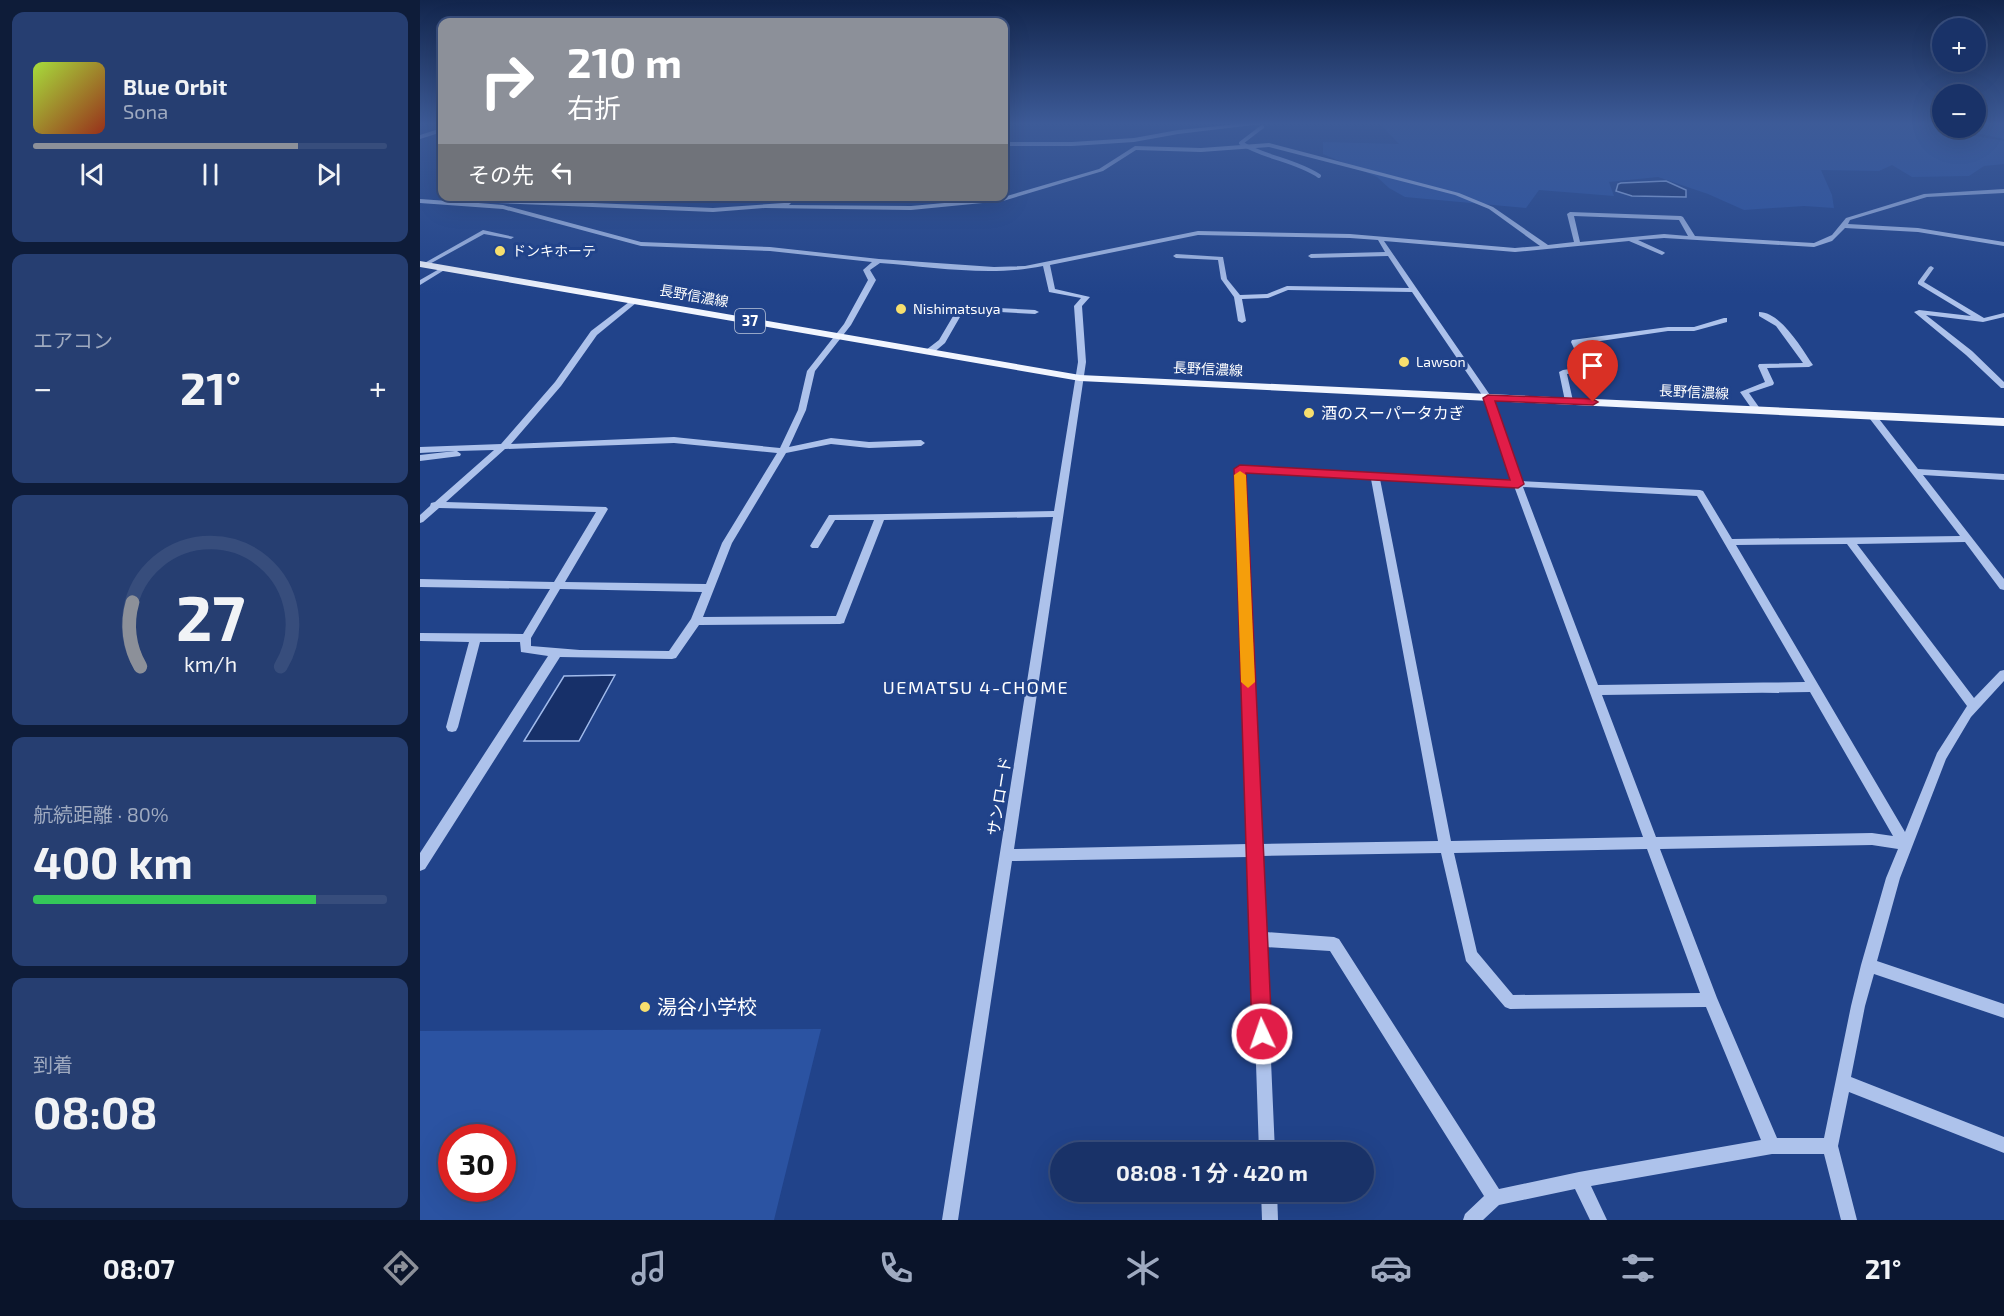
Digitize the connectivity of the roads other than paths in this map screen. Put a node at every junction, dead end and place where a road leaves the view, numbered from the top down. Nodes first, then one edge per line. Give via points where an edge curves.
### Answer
1 (1068, 180) edge
2 (1403, 180) edge
3 (2004, 191) edge
4 (1008, 198) edge
5 (420, 201) edge
6 (464, 201) joint
7 (790, 201) edge
8 (990, 201) edge
9 (441, 203) junction
10 (767, 207) junction
11 (1845, 226) junction
12 (1692, 236) junction
13 (511, 237) dead end
14 (1629, 239) junction
15 (1382, 240) junction
16 (2004, 244) edge
17 (1578, 245) junction
18 (1548, 248) junction
19 (1662, 253) dead end
20 (1390, 254) junction
21 (1176, 256) dead end
22 (1311, 256) dead end
23 (879, 261) junction
24 (1046, 264) junction
25 (422, 265) edge
26 (1931, 268) dead end
27 (443, 269) junction
28 (420, 283) edge
29 (1413, 290) junction
30 (1238, 297) junction
31 (633, 301) junction
32 (1035, 312) dead end
33 (1762, 314) dead end
34 (2004, 315) edge
35 (1724, 320) dead end
36 (1983, 320) junction
37 (1242, 321) dead end
38 (839, 336) junction
39 (929, 352) junction
40 (1080, 378) junction
41 (2004, 386) edge
42 (1488, 398) junction
43 (1569, 400) junction
44 (1757, 410) junction
45 (1873, 417) junction
46 (2004, 422) edge
47 (921, 443) dead end
48 (502, 448) junction
49 (783, 451) junction
50 (421, 453) edge
51 (1915, 472) junction
52 (1375, 476) junction
53 (2004, 477) edge
54 (1518, 484) junction
55 (434, 506) junction
56 (1059, 514) junction
57 (880, 517) junction
58 (420, 520) edge
59 (1966, 539) junction
60 (1850, 541) junction
61 (1731, 542) junction
62 (815, 546) dead end
63 (420, 583) edge
64 (555, 586) junction
65 (2004, 586) edge
66 (707, 588) junction
67 (696, 621) junction
68 (420, 638) edge
69 (476, 638) junction
70 (526, 638) junction
71 (556, 654) junction
72 (2004, 674) edge
73 (1811, 687) junction
74 (1595, 690) junction
75 (1974, 707) junction
76 (452, 727) dead end
77 (1653, 844) junction
78 (1905, 844) junction
79 (1446, 848) junction
80 (1254, 852) junction
81 (1006, 855) junction
82 (420, 865) edge
83 (1258, 939) junction
84 (1868, 966) junction
85 (1710, 1000) junction
86 (2004, 1011) edge
87 (1844, 1082) junction
88 (1267, 1142) edge
89 (2004, 1145) edge
90 (1772, 1146) junction
91 (1830, 1146) junction
92 (1579, 1180) junction
93 (1495, 1198) junction
94 (1269, 1202) edge
95 (950, 1220) edge
96 (1270, 1220) edge
97 (1471, 1220) edge
98 (1599, 1220) edge
99 (1849, 1220) edge

1 - 4 street
2 - 18 street via 1457,194 1491,208
3 - 11 street via 1926,195 1848,219
5 - 9 street
6 - 9 street
6 - 10 street via 557,202 648,209
7 - 10 street
8 - 10 street via 911,208
9 - 23 street via 503,207 640,244 770,249
11 - 12 street via 1823,244 1814,245
11 - 16 street via 1918,230
12 - 14 street
12 - 17 street via 1681,218 1570,214
13 - 25 street via 483,232
14 - 17 street
14 - 19 street
15 - 18 street via 1515,250
15 - 20 street
15 - 24 street via 1198,233
17 - 18 street
20 - 22 street
20 - 29 street
21 - 30 street via 1221,258 1224,279
23 - 24 street via 994,269
23 - 38 street via 866,270 872,280
24 - 40 street, サンロード via 1052,290 1086,297 1078,306
25 - 27 main road, 長野信濃線 / 37
26 - 36 street via 1920,283
27 - 28 street
27 - 31 main road, 長野信濃線 / 37
29 - 30 street via 1287,288 1268,296
29 - 42 street
30 - 37 street
31 - 38 main road, 長野信濃線 / 37
31 - 48 street via 594,333 558,384
32 - 39 street via 962,308 942,341
33 - 44 street via 1779,324 1809,365 1762,366 1770,383 1744,392
34 - 36 street
35 - 43 street via 1694,329 1575,342 1586,363 1579,370 1563,372
36 - 41 street via 1918,312
38 - 39 main road, 長野信濃線 / 37
38 - 49 street via 811,371 802,410
39 - 40 main road, 長野信濃線 / 37
40 - 42 main road, 長野信濃線 / 37
40 - 56 street, サンロード
42 - 43 main road, 長野信濃線 / 37
42 - 54 street
43 - 44 main road, 長野信濃線 / 37
44 - 45 main road, 長野信濃線 / 37
45 - 46 main road, 長野信濃線 / 37
45 - 51 street
47 - 49 street via 869,445 831,441
48 - 49 street via 674,440
48 - 50 street
48 - 55 street
49 - 66 street via 727,543
51 - 53 street
51 - 59 street
52 - 54 street
52 - 79 street
52 - 80 street via 1240,469
54 - 61 street via 1700,493
54 - 74 street
55 - 58 street
55 - 64 street via 603,509
56 - 57 street
56 - 81 street, サンロード
57 - 62 street via 832,518
57 - 67 street via 840,620
59 - 60 street
59 - 65 street
60 - 61 street
60 - 75 street
61 - 73 street
63 - 64 street
64 - 66 street
64 - 70 street
66 - 67 street
67 - 71 street via 672,654
68 - 69 street
69 - 70 street
69 - 76 street
70 - 71 street via 525,649
71 - 82 street
72 - 75 street
73 - 74 street
73 - 78 street
74 - 77 street
75 - 78 street via 1941,757
77 - 78 street via 1872,839
77 - 79 street
77 - 85 street
78 - 84 street
79 - 80 street
79 - 85 street via 1471,956 1510,1002
80 - 81 street
80 - 83 street
81 - 95 street, サンロード
83 - 88 street
83 - 93 street via 1334,944
84 - 86 street
84 - 87 street
85 - 90 street
87 - 89 street
87 - 91 street
90 - 91 street
90 - 92 street
91 - 99 street
92 - 93 street
92 - 98 street
93 - 97 street
94 - 96 street

